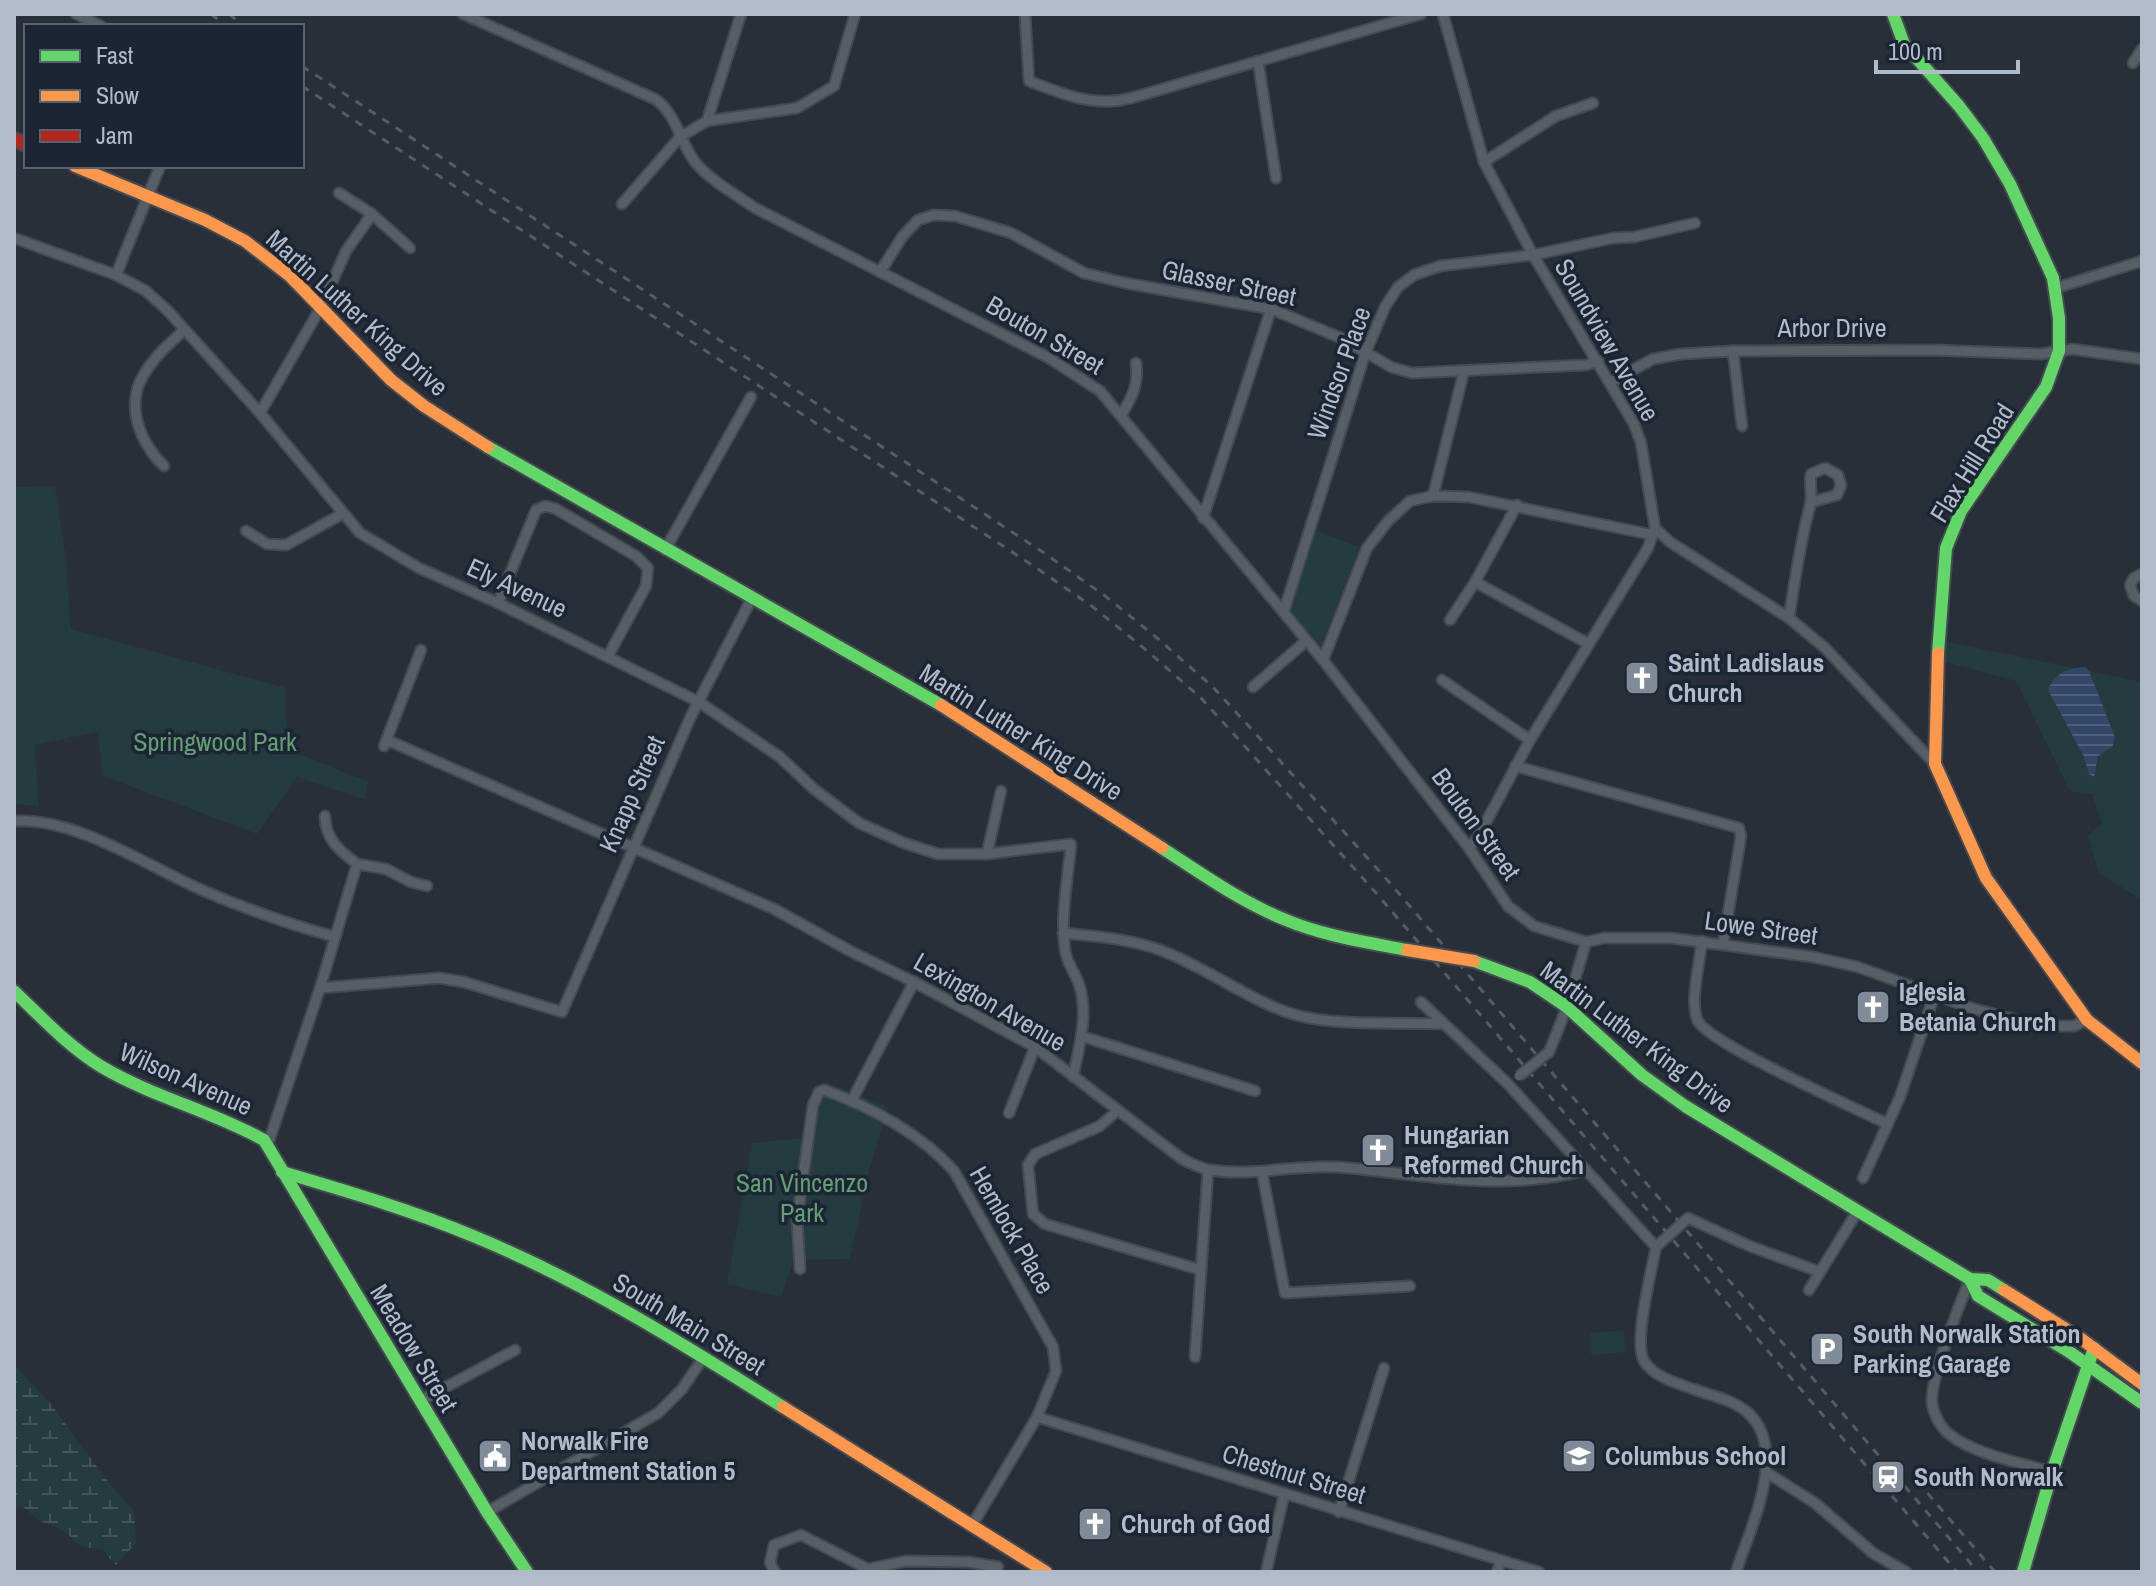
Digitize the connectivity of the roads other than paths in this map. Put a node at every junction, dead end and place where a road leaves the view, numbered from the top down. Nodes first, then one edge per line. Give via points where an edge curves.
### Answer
1 (76, 14) edge
2 (463, 14) edge
3 (741, 14) edge
4 (855, 14) edge
5 (1025, 14) edge
6 (1421, 14) edge
7 (1443, 14) edge
8 (1893, 14) edge
9 (97, 24) edge
10 (2142, 49) edge
11 (1258, 61) junction
12 (2133, 63) dead end
13 (1593, 103) dead end
14 (707, 121) junction
15 (680, 137) junction
16 (1484, 162) junction
17 (80, 168) edge
18 (159, 168) edge
19 (1276, 178) dead end
20 (339, 193) dead end
21 (147, 196) junction
22 (622, 204) dead end
23 (372, 214) junction
24 (1695, 223) dead end
25 (14, 238) edge
26 (410, 248) dead end
27 (1533, 255) junction
28 (2142, 261) edge
29 (880, 272) junction
30 (116, 275) junction
31 (2056, 288) junction
32 (321, 307) junction
33 (1271, 309) junction
34 (184, 330) junction
35 (1733, 351) junction
36 (2059, 351) junction
37 (1365, 354) junction
38 (2142, 359) edge
39 (1598, 361) junction
40 (1136, 363) dead end
41 (1464, 371) junction
42 (1611, 382) junction
43 (751, 397) dead end
44 (260, 413) junction
45 (1121, 415) junction
46 (1742, 426) dead end
47 (164, 466) dead end
48 (1433, 496) junction
49 (1812, 502) dead end
50 (1517, 505) junction
51 (342, 514) junction
52 (1203, 518) junction
53 (246, 531) dead end
54 (1654, 531) junction
55 (665, 550) junction
56 (2142, 574) edge
57 (1475, 582) junction
58 (752, 598) junction
59 (2142, 601) edge
60 (498, 603) junction
61 (1284, 611) junction
62 (1789, 618) junction
63 (1450, 620) dead end
64 (1306, 641) junction
65 (1589, 644) junction
66 (421, 650) dead end
67 (608, 656) junction
68 (1323, 660) junction
69 (1442, 680) dead end
70 (1253, 687) dead end
71 (699, 702) junction
72 (1530, 740) junction
73 (1935, 764) junction
74 (1515, 766) junction
75 (1001, 791) dead end
76 (325, 816) dead end
77 (14, 821) edge
78 (632, 847) junction
79 (1469, 848) junction
80 (987, 854) junction
81 (357, 864) junction
82 (427, 886) dead end
83 (1063, 933) junction
84 (335, 937) junction
85 (1702, 941) junction
86 (1586, 942) junction
87 (1723, 944) junction
88 (914, 982) junction
89 (320, 988) junction
90 (14, 991) edge
91 (1934, 996) junction
92 (1421, 1002) dead end
93 (1567, 1007) junction
94 (2087, 1020) junction
95 (1442, 1024) junction
96 (1081, 1036) junction
97 (1035, 1047) junction
98 (2142, 1063) edge
99 (1073, 1077) junction
100 (1508, 1084) junction
101 (1255, 1091) dead end
102 (852, 1100) junction
103 (1117, 1111) junction
104 (1009, 1113) dead end
105 (1888, 1124) junction
106 (268, 1144) junction
107 (1208, 1170) junction
108 (1586, 1170) junction
109 (282, 1172) junction
110 (1262, 1172) junction
111 (1863, 1178) dead end
112 (1857, 1212) junction
113 (1656, 1247) junction
114 (800, 1269) dead end
115 (1201, 1270) junction
116 (1820, 1272) junction
117 (1970, 1279) junction
118 (1410, 1286) dead end
119 (1809, 1290) dead end
120 (2094, 1348) junction
121 (515, 1350) dead end
122 (704, 1357) junction
123 (1195, 1357) dead end
124 (2088, 1365) junction
125 (1384, 1368) dead end
126 (2142, 1384) edge
127 (420, 1401) junction
128 (2142, 1403) edge
129 (1037, 1417) junction
130 (1766, 1472) junction
131 (2052, 1472) junction
132 (1284, 1495) junction
133 (487, 1512) junction
134 (1339, 1512) junction
135 (971, 1527) junction
136 (1008, 1549) junction
137 (1501, 1560) junction
138 (998, 1569) edge
139 (527, 1572) edge
140 (775, 1572) edge
141 (1046, 1572) edge
142 (1266, 1572) edge
143 (1497, 1572) edge
144 (1539, 1572) edge
145 (1736, 1572) edge
146 (1905, 1572) edge
147 (2023, 1572) edge

1 - 9 street
2 - 15 street, Bouton Street via 655,99 665,105
3 - 14 street
4 - 14 street via 834,86 797,108
5 - 11 street via 1029,81 1077,99 1107,102
6 - 11 street
7 - 16 street, Soundview Avenue
8 - 31 main road, Flax Hill Road via 1912,55 1959,106 1996,160
10 - 12 street
11 - 19 street
13 - 16 street via 1556,116
14 - 15 street
15 - 22 street
15 - 29 street, Bouton Street via 696,163 755,208
16 - 27 street, Soundview Avenue
17 - 21 main road, Martin Luther King Drive
18 - 21 street
20 - 23 street
21 - 30 street
21 - 32 main road, Martin Luther King Drive via 245,241
23 - 26 street
23 - 32 street via 346,251
24 - 27 street, Windsor Place
25 - 30 street, Ely Avenue
27 - 37 street, Windsor Place via 1440,266 1414,275 1385,307
27 - 39 street, Soundview Avenue
28 - 31 street
29 - 33 street, Glasser Street via 918,220 955,216 1011,233 1084,273
29 - 45 street, Bouton Street via 1080,376
30 - 34 street, Ely Avenue via 146,291
31 - 36 main road, Flax Hill Road
32 - 44 street
32 - 55 main road, Martin Luther King Drive via 391,380 424,406
33 - 37 street, Glasser Street via 1341,338
33 - 52 street
34 - 44 street, Ely Avenue
34 - 47 street via 155,358 137,392 135,415 150,453
35 - 36 street, Arbor Drive
35 - 42 street, Arbor Drive via 1653,359
35 - 46 street
36 - 38 street, Arbor Drive
36 - 73 main road, Flax Hill Road via 2046,387 1961,511 1946,548
37 - 41 street, Glasser Street via 1412,373
37 - 61 street, Windsor Place
39 - 41 street, Glasser Street
39 - 42 street, Soundview Avenue
40 - 45 street via 1137,384
41 - 48 street
42 - 54 street, Soundview Avenue via 1641,443
43 - 55 street
44 - 51 street, Ely Avenue
45 - 52 street, Bouton Street
48 - 50 street
48 - 68 street via 1410,501 1367,548
49 - 62 street via 1802,530
50 - 54 street
50 - 57 street
51 - 53 street via 286,545 267,544
51 - 60 street, Ely Avenue via 383,549
52 - 61 street, Bouton Street
54 - 62 street
54 - 65 street
55 - 58 main road, Martin Luther King Drive
56 - 59 street via 2130,585
57 - 63 street
57 - 65 street
58 - 71 street, Knapp Street
58 - 93 main road, Martin Luther King Drive, bridge via 921,692 1230,892 1286,920 1339,937 1474,961 1530,982
60 - 67 street, Ely Avenue
60 - 67 street via 536,510 556,509 648,568 646,586
61 - 64 street, Bouton Street
62 - 73 street via 1840,661
64 - 68 street, Bouton Street
64 - 70 street
65 - 72 street
66 - 78 street, Lexington Avenue via 386,743
67 - 71 street, Ely Avenue
68 - 79 street, Bouton Street
69 - 72 street
71 - 78 street, Knapp Street
71 - 80 street, Ely Avenue via 780,757 859,823 938,854
72 - 74 street
73 - 94 main road, Flax Hill Road via 1986,878
74 - 79 street
74 - 87 street via 1739,828
75 - 80 street
76 - 81 street via 331,840
77 - 84 street via 50,823 274,919
78 - 88 street, Lexington Avenue via 774,909
78 - 89 street, Knapp Street via 562,1012 439,978
79 - 86 street, Bouton Street via 1521,918 1555,935
80 - 83 street, Ely Avenue via 1071,844
81 - 82 street
81 - 84 street
83 - 95 street via 1146,944 1298,1015
83 - 96 street via 1080,986
84 - 89 street
85 - 86 street, Lowe Street via 1626,937
85 - 87 street, Lowe Street
85 - 105 street via 1695,1013 1704,1029
86 - 93 street
87 - 91 street, Lowe Street via 1842,963
88 - 97 street, Lexington Avenue
88 - 102 street
89 - 106 street
90 - 106 main road, Wilson Avenue via 99,1065
91 - 94 street, Lowe Street via 2044,1027
91 - 105 street
92 - 95 street
93 - 100 street, bridge via 1549,1052
93 - 112 main road, Martin Luther King Drive via 1685,1106
94 - 98 main road, Flax Hill Road
95 - 100 street
96 - 99 street
96 - 101 street
97 - 99 street, Lexington Avenue
97 - 104 street
99 - 103 street, Lexington Avenue
100 - 108 street
102 - 114 street via 824,1090 815,1097 797,1220
102 - 129 street, Hemlock Place via 921,1141 954,1171 1053,1347 1056,1371
103 - 107 street, Lexington Avenue via 1182,1159
103 - 115 street via 1100,1126 1031,1158 1033,1214 1045,1224
105 - 111 street
106 - 109 main road, Meadow Street
107 - 110 street, Lexington Avenue
107 - 115 street
108 - 110 street, Lexington Avenue via 1555,1179 1479,1183 1338,1167
108 - 113 street
109 - 122 main road, South Main Street via 474,1236 609,1300
109 - 127 main road, Meadow Street
110 - 118 street via 1285,1293
112 - 116 street
112 - 117 main road, Martin Luther King Drive
113 - 116 street via 1688,1218
113 - 130 street via 1642,1325 1644,1361 1667,1380 1745,1411 1766,1444
115 - 123 street
116 - 119 street
117 - 120 main road, Martin Luther King Drive via 1988,1280
117 - 124 main road, Martin Luther King Drive via 1978,1296
117 - 131 street via 1934,1386 1933,1410 1949,1435 1964,1443
120 - 124 main road
120 - 126 main road, Martin Luther King Drive
121 - 127 street
122 - 133 street via 658,1413
122 - 135 main road, South Main Street
124 - 128 main road, Martin Luther King Drive
124 - 131 main road
125 - 134 street
127 - 133 main road, Meadow Street
129 - 132 street, Chestnut Street
129 - 135 street
130 - 145 street
130 - 146 street
131 - 147 main road
132 - 134 street, Chestnut Street
132 - 142 street
133 - 139 main road, Meadow Street
134 - 137 street, Chestnut Street
135 - 136 main road, South Main Street
136 - 138 street
136 - 141 main road, South Main Street
137 - 143 street
137 - 144 street, Chestnut Street
138 - 140 street via 969,1562 906,1561 868,1569 801,1535 774,1545 770,1563

